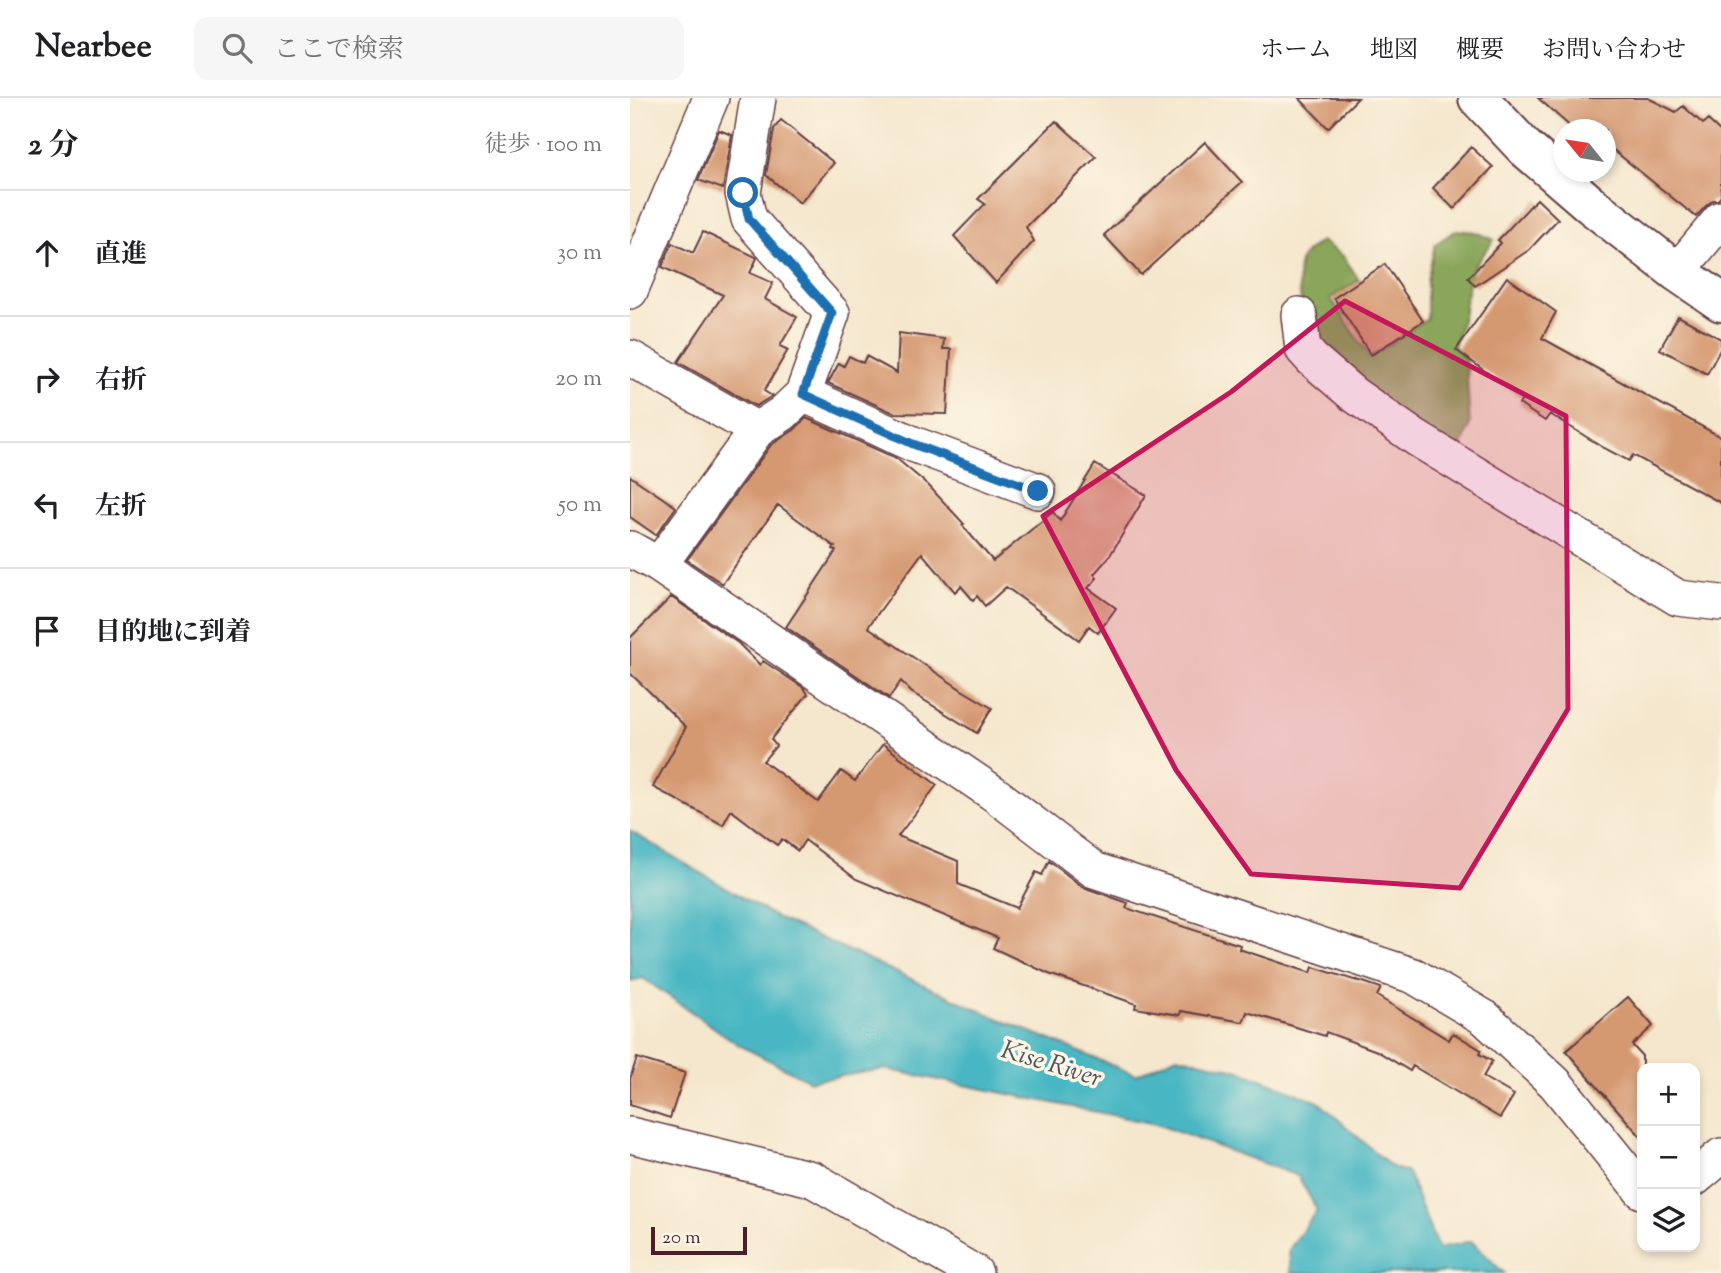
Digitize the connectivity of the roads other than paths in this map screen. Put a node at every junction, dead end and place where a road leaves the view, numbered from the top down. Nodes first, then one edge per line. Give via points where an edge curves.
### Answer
1 (711, 98) edge
2 (758, 98) edge
3 (1478, 98) edge
4 (1721, 219) edge
5 (1677, 272) junction
6 (630, 291) edge
7 (1721, 302) edge
8 (1299, 315) dead end
9 (630, 358) edge
10 (803, 394) junction
11 (757, 430) junction
12 (1038, 491) dead end
13 (645, 557) edge
14 (1721, 603) edge
15 (630, 1135) edge
16 (1721, 1156) edge
17 (1700, 1174) edge
18 (1640, 1189) edge
19 (975, 1273) edge

1 - 6 street
2 - 10 street via 743,193 749,219 832,313
3 - 5 main road via 1524,147
4 - 5 street
5 - 7 main road
8 - 14 street via 1303,349 1312,359 1416,438 1678,598
9 - 11 street
10 - 11 street
10 - 12 street via 913,444
11 - 13 street
13 - 18 street via 993,793 1094,870 1414,976 1485,1018 1555,1083
15 - 19 street via 812,1179
16 - 17 street

